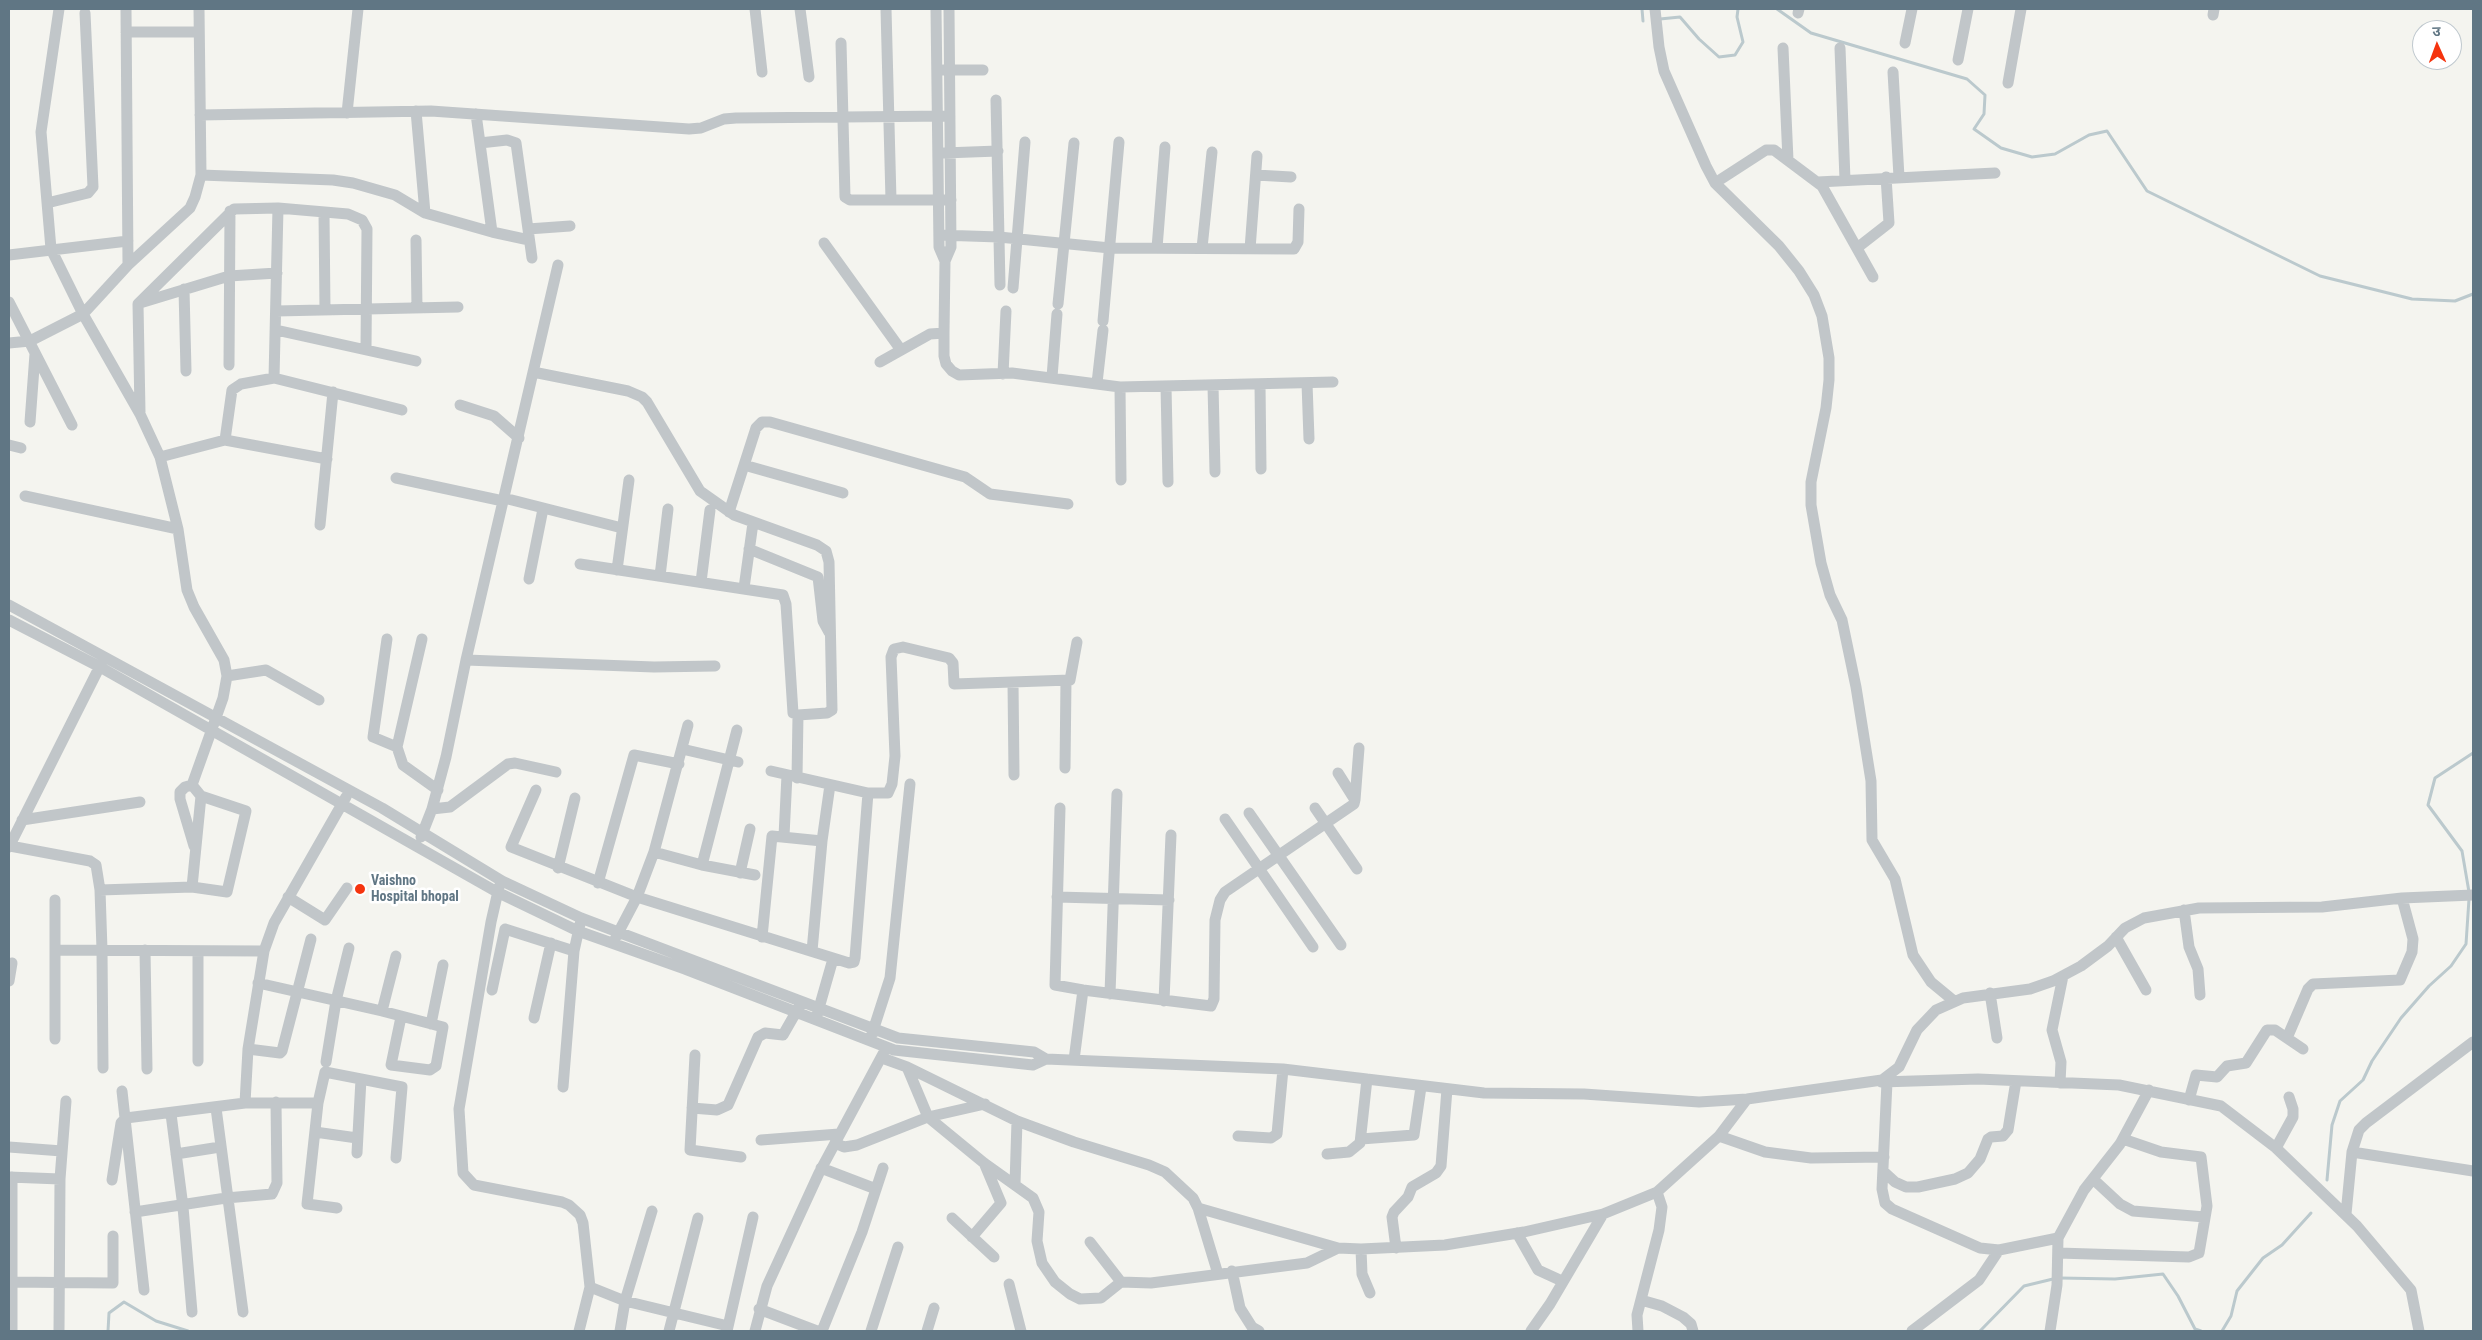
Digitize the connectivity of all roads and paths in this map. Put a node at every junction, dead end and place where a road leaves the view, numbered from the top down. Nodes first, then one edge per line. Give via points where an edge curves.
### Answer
1 (59, 9) edge
2 (126, 9) edge
3 (199, 9) edge
4 (358, 9) edge
5 (754, 9) edge
6 (800, 9) edge
7 (886, 9) edge
8 (936, 9) edge
9 (948, 9) edge
10 (1655, 9) edge
11 (1912, 9) edge
12 (1968, 9) edge
13 (2022, 9) edge
14 (85, 13) dead end
15 (126, 32) junction
16 (200, 32) junction
17 (841, 43) dead end
18 (1905, 43) dead end
19 (1783, 48) dead end
20 (1840, 48) dead end
21 (1958, 60) dead end
22 (937, 70) junction
23 (949, 70) junction
24 (982, 70) dead end
25 (762, 72) dead end
26 (1894, 72) dead end
27 (809, 77) dead end
28 (2008, 83) dead end
29 (996, 100) dead end
30 (416, 111) junction
31 (347, 112) junction
32 (476, 114) junction
33 (200, 115) junction
34 (937, 116) junction
35 (950, 116) junction
36 (888, 117) junction
37 (842, 118) junction
38 (1025, 142) dead end
39 (1119, 142) dead end
40 (480, 143) junction
41 (1074, 143) dead end
42 (1166, 147) dead end
43 (998, 151) junction
44 (1212, 152) dead end
45 (938, 153) junction
46 (950, 153) junction
47 (1257, 156) dead end
48 (1788, 160) junction
49 (1995, 173) dead end
50 (201, 175) junction
51 (1256, 175) junction
52 (1292, 177) dead end
53 (1886, 177) junction
54 (1899, 177) junction
55 (1845, 180) junction
56 (1818, 182) junction
57 (1715, 183) junction
58 (891, 200) junction
59 (938, 200) junction
60 (951, 200) junction
61 (47, 203) junction
62 (278, 208) junction
63 (1299, 209) dead end
64 (230, 211) junction
65 (425, 212) junction
66 (324, 213) junction
67 (570, 226) dead end
68 (492, 232) junction
69 (528, 234) junction
70 (951, 234) junction
71 (938, 235) junction
72 (999, 237) junction
73 (416, 240) dead end
74 (1017, 240) junction
75 (128, 241) junction
76 (824, 243) dead end
77 (1064, 245) junction
78 (1110, 248) junction
79 (1157, 248) junction
80 (1202, 248) junction
81 (1857, 248) junction
82 (51, 249) junction
83 (1250, 249) junction
84 (9, 255) edge
85 (532, 258) dead end
86 (945, 261) junction
87 (128, 265) junction
88 (558, 266) dead end
89 (277, 273) junction
90 (229, 276) junction
91 (1873, 277) dead end
92 (1000, 285) dead end
93 (1013, 288) dead end
94 (184, 289) junction
95 (9, 304) edge
96 (138, 304) junction
97 (458, 307) dead end
98 (417, 308) junction
99 (368, 309) junction
100 (325, 310) junction
101 (276, 311) junction
102 (1006, 311) dead end
103 (83, 314) junction
104 (276, 330) junction
105 (944, 333) junction
106 (30, 341) junction
107 (9, 343) edge
108 (366, 349) junction
109 (902, 350) junction
110 (35, 352) junction
111 (416, 361) dead end
112 (880, 362) dead end
113 (229, 365) dead end
114 (186, 371) dead end
115 (533, 372) junction
116 (1003, 374) junction
117 (1052, 377) junction
118 (274, 378) junction
119 (1332, 382) dead end
120 (1097, 383) junction
121 (1307, 383) junction
122 (1260, 384) junction
123 (1213, 385) junction
124 (1166, 386) junction
125 (1120, 387) junction
126 (333, 392) junction
127 (460, 405) dead end
128 (402, 410) dead end
129 (140, 414) junction
130 (30, 422) dead end
131 (72, 425) dead end
132 (519, 438) junction
133 (1309, 439) dead end
134 (225, 440) junction
135 (9, 445) edge
136 (21, 448) dead end
137 (160, 458) junction
138 (327, 459) junction
139 (744, 465) junction
140 (1262, 469) dead end
141 (1215, 472) dead end
142 (396, 478) dead end
143 (629, 480) dead end
144 (1121, 480) dead end
145 (1168, 482) dead end
146 (843, 493) dead end
147 (25, 496) dead end
148 (504, 499) junction
149 (1068, 504) dead end
150 (543, 509) junction
151 (668, 510) dead end
152 (710, 510) dead end
153 (729, 512) junction
154 (753, 522) junction
155 (320, 525) dead end
156 (622, 528) junction
157 (178, 530) junction
158 (750, 549) junction
159 (580, 564) dead end
160 (617, 570) junction
161 (660, 576) junction
162 (528, 579) dead end
163 (701, 582) junction
164 (744, 588) junction
165 (9, 605) edge
166 (9, 620) edge
167 (831, 635) junction
168 (387, 639) dead end
169 (422, 639) dead end
170 (1077, 642) dead end
171 (105, 657) junction
172 (466, 660) junction
173 (715, 666) dead end
174 (100, 667) junction
175 (227, 676) junction
176 (1066, 680) junction
177 (1013, 682) junction
178 (319, 700) dead end
179 (798, 715) junction
180 (216, 717) junction
181 (688, 725) dead end
182 (211, 730) junction
183 (736, 730) dead end
184 (397, 747) junction
185 (1359, 748) dead end
186 (682, 749) junction
187 (733, 761) junction
188 (679, 764) junction
189 (1064, 768) dead end
190 (771, 771) dead end
191 (556, 772) dead end
192 (1338, 773) dead end
193 (1014, 775) dead end
194 (792, 777) junction
195 (910, 784) dead end
196 (192, 785) junction
197 (830, 785) junction
198 (350, 790) junction
199 (438, 790) junction
200 (536, 790) dead end
201 (868, 793) junction
202 (1117, 794) dead end
203 (201, 796) junction
204 (575, 798) dead end
205 (1355, 800) junction
206 (140, 802) dead end
207 (342, 803) junction
208 (1060, 808) dead end
209 (1314, 808) dead end
210 (432, 809) junction
211 (1249, 813) dead end
212 (22, 820) junction
213 (1225, 820) dead end
214 (1327, 824) junction
215 (750, 829) dead end
216 (423, 832) junction
217 (1171, 835) dead end
218 (784, 836) junction
219 (822, 841) junction
220 (9, 846) edge
221 (418, 846) junction
222 (195, 850) junction
223 (654, 852) junction
224 (1280, 856) junction
225 (702, 865) junction
226 (558, 868) junction
227 (1259, 868) junction
228 (1357, 869) dead end
229 (740, 873) junction
230 (755, 876) dead end
231 (502, 881) junction
232 (598, 882) junction
233 (192, 887) junction
234 (347, 888) dead end
235 (100, 890) junction
236 (497, 892) junction
237 (2473, 895) edge
238 (288, 897) junction
239 (637, 897) junction
240 (1056, 897) junction
241 (1114, 898) junction
242 (2402, 898) junction
243 (55, 900) dead end
244 (1169, 900) junction
245 (2184, 910) junction
246 (581, 918) junction
247 (578, 931) junction
248 (619, 932) junction
249 (762, 937) junction
250 (2116, 938) junction
251 (311, 939) dead end
252 (552, 943) junction
253 (613, 943) junction
254 (1341, 945) dead end
255 (1313, 947) dead end
256 (349, 948) dead end
257 (55, 950) junction
258 (102, 950) junction
259 (146, 950) junction
260 (198, 951) junction
261 (264, 951) junction
262 (574, 951) junction
263 (812, 951) junction
264 (396, 956) dead end
265 (833, 959) junction
266 (12, 963) dead end
267 (443, 965) dead end
268 (2063, 976) junction
269 (9, 981) edge
270 (258, 983) junction
271 (492, 990) dead end
272 (1083, 990) junction
273 (2146, 990) dead end
274 (296, 991) junction
275 (1990, 993) junction
276 (1110, 994) junction
277 (2200, 995) dead end
278 (336, 1001) junction
279 (802, 1001) junction
280 (1164, 1001) junction
281 (1954, 1001) junction
282 (819, 1008) junction
283 (382, 1011) junction
284 (796, 1013) junction
285 (401, 1016) junction
286 (534, 1018) dead end
287 (815, 1020) junction
288 (432, 1024) junction
289 (871, 1036) junction
290 (1997, 1038) dead end
291 (2287, 1038) junction
292 (54, 1039) dead end
293 (888, 1041) junction
294 (2473, 1042) edge
295 (2303, 1049) dead end
296 (248, 1050) junction
297 (695, 1055) dead end
298 (882, 1058) junction
299 (1074, 1060) junction
300 (198, 1061) dead end
301 (326, 1062) dead end
302 (103, 1068) dead end
303 (147, 1068) dead end
304 (907, 1068) junction
305 (1282, 1069) junction
306 (361, 1079) junction
307 (1368, 1079) junction
308 (2016, 1081) junction
309 (1869, 1082) junction
310 (1888, 1082) junction
311 (2060, 1083) junction
312 (1421, 1086) junction
313 (563, 1087) dead end
314 (1448, 1089) junction
315 (2149, 1090) junction
316 (122, 1091) dead end
317 (2289, 1097) dead end
318 (1747, 1099) junction
319 (2189, 1100) junction
320 (66, 1101) dead end
321 (276, 1102) junction
322 (245, 1103) junction
323 (318, 1103) junction
324 (985, 1104) junction
325 (216, 1108) junction
326 (692, 1108) junction
327 (171, 1114) junction
328 (928, 1117) junction
329 (126, 1118) junction
330 (1017, 1121) junction
331 (314, 1132) junction
332 (1238, 1136) dead end
333 (1719, 1136) junction
334 (358, 1138) junction
335 (837, 1139) junction
336 (1361, 1139) junction
337 (2122, 1139) junction
338 (761, 1140) dead end
339 (9, 1147) edge
340 (220, 1147) junction
341 (2276, 1148) junction
342 (62, 1151) junction
343 (2352, 1152) junction
344 (357, 1153) dead end
345 (176, 1154) junction
346 (1327, 1154) dead end
347 (1884, 1156) junction
348 (741, 1157) dead end
349 (396, 1158) dead end
350 (984, 1163) junction
351 (821, 1168) junction
352 (883, 1168) dead end
353 (1883, 1171) junction
354 (2473, 1171) edge
355 (10, 1177) edge
356 (60, 1179) junction
357 (2093, 1179) junction
358 (112, 1180) dead end
359 (1015, 1184) junction
360 (876, 1189) junction
361 (1657, 1192) junction
362 (226, 1198) junction
363 (183, 1206) junction
364 (337, 1208) dead end
365 (1198, 1208) junction
366 (652, 1211) dead end
367 (135, 1212) junction
368 (1603, 1214) junction
369 (2346, 1214) junction
370 (2205, 1217) junction
371 (698, 1218) dead end
372 (752, 1218) dead end
373 (952, 1218) dead end
374 (1517, 1233) junction
375 (113, 1236) dead end
376 (972, 1237) junction
377 (2058, 1238) junction
378 (1090, 1242) dead end
379 (898, 1247) dead end
380 (1338, 1248) junction
381 (1396, 1248) junction
382 (1360, 1250) junction
383 (1999, 1250) junction
384 (994, 1257) dead end
385 (2057, 1257) junction
386 (1232, 1271) junction
387 (1218, 1274) junction
388 (1562, 1281) junction
389 (11, 1282) edge
390 (59, 1282) junction
391 (1121, 1282) junction
392 (1009, 1284) dead end
393 (590, 1287) junction
394 (144, 1290) dead end
395 (1370, 1293) dead end
396 (1641, 1300) junction
397 (625, 1301) junction
398 (934, 1308) dead end
399 (760, 1309) junction
400 (192, 1312) dead end
401 (242, 1312) dead end
402 (673, 1312) junction
403 (727, 1329) edge
404 (12, 1331) edge
405 (59, 1331) edge
406 (579, 1331) edge
407 (620, 1331) edge
408 (669, 1331) edge
409 (754, 1331) edge
410 (817, 1331) edge
411 (822, 1331) edge
412 (870, 1331) edge
413 (927, 1331) edge
414 (1021, 1331) edge
415 (1259, 1331) edge
416 (1531, 1331) edge
417 (1638, 1331) edge
418 (1693, 1331) edge
419 (1912, 1331) edge
420 (2050, 1331) edge
421 (2419, 1331) edge

1 - 61 street via 41,132
2 - 15 street
3 - 16 street
4 - 31 street
5 - 25 street
6 - 27 street
7 - 36 street
8 - 22 street
9 - 23 street
10 - 57 street via 1664,71
11 - 18 street
12 - 21 street
13 - 28 street
14 - 61 street via 93,187 88,194
15 - 16 street
15 - 75 street
16 - 33 street
17 - 37 street
19 - 48 street
20 - 55 street
22 - 23 street
22 - 34 street
23 - 24 street
23 - 35 street
26 - 54 street
29 - 43 street
30 - 31 street
30 - 32 street
30 - 65 street
31 - 33 street
32 - 37 street via 689,128 736,118
32 - 40 street
33 - 50 street
34 - 35 street
34 - 36 street
34 - 45 street
35 - 46 street
36 - 37 street
36 - 58 street
37 - 58 street via 845,197 850,200
38 - 74 street
39 - 78 street
40 - 68 street
40 - 69 street via 507,140 516,143
41 - 77 street
42 - 79 street
43 - 46 street
43 - 72 street
44 - 80 street
45 - 46 street
45 - 59 street
46 - 60 street
47 - 51 street
48 - 56 street
48 - 57 street via 1774,150 1766,150
49 - 54 street
50 - 65 street via 353,183 395,195
50 - 87 street via 190,208
51 - 52 street
51 - 83 street
53 - 54 street
53 - 55 street
53 - 81 street via 1889,223
55 - 56 street
56 - 81 street
57 - 281 street via 1799,270 1822,316 1829,380 1811,482 1811,505 1821,563 1830,595 1842,620 1856,687 1871,781 1872,840 1894,879 1913,955 1931,982
58 - 59 street
59 - 60 street
59 - 71 street
60 - 70 street
61 - 82 street
62 - 64 street
62 - 66 street
62 - 89 street
63 - 83 street via 1298,242 1294,249
64 - 90 street
64 - 96 street
65 - 68 street
66 - 99 street via 356,216 367,229
66 - 100 street
67 - 69 street
68 - 69 street
69 - 85 street
70 - 71 street
70 - 72 street
70 - 86 street via 951,247
71 - 86 street
72 - 74 street
72 - 92 street
73 - 98 street
74 - 77 street
74 - 93 street
75 - 82 street
75 - 87 street
76 - 109 street
77 - 78 street
77 - 117 street
78 - 79 street
78 - 120 street
79 - 80 street
80 - 83 street
81 - 91 street
82 - 84 street
82 - 103 street
86 - 105 street
87 - 103 street
88 - 115 street
89 - 90 street
89 - 101 street
90 - 94 street
90 - 113 street
94 - 96 street
94 - 114 street
95 - 106 street
96 - 129 street
97 - 98 street
98 - 99 street
99 - 100 street
99 - 108 street
100 - 101 street
101 - 104 street
102 - 116 street
103 - 106 street
103 - 129 street
104 - 108 street
104 - 118 street
105 - 109 street via 930,334
105 - 116 street via 944,356 952,370 960,375
106 - 107 street
106 - 110 street
108 - 111 street
109 - 112 street
110 - 130 street
110 - 131 street
115 - 132 street
115 - 153 street via 628,391 642,397 696,485
116 - 117 street
117 - 120 street
118 - 126 street
118 - 134 street via 235,386
119 - 121 street
120 - 125 street
121 - 122 street
121 - 133 street
122 - 123 street
122 - 140 street
123 - 124 street
123 - 141 street
124 - 125 street
124 - 145 street
125 - 144 street
126 - 128 street
126 - 138 street
127 - 132 street via 494,416
129 - 137 street
132 - 148 street
134 - 137 street
134 - 138 street
135 - 136 street
137 - 157 street
138 - 155 street
139 - 146 street
139 - 149 street via 758,424 770,422 965,477 990,494
139 - 153 street
142 - 148 street
143 - 156 street
147 - 157 street
148 - 150 street
148 - 172 street
150 - 156 street
150 - 162 street
151 - 161 street
152 - 163 street
153 - 154 street
154 - 158 street
154 - 167 street via 826,552
156 - 160 street
157 - 175 street via 187,590 224,660
158 - 164 street
158 - 167 street via 818,577 823,621
159 - 160 street
160 - 161 street
161 - 163 street
163 - 164 street
164 - 179 street via 779,593 785,598 792,710
165 - 171 street
166 - 174 street
167 - 179 street via 832,710
168 - 184 street via 373,737
169 - 184 street
170 - 176 street via 1070,680
171 - 174 street
171 - 180 street
172 - 173 street
172 - 199 street
174 - 182 street
174 - 212 street
175 - 178 street via 266,670
175 - 180 street
176 - 177 street
176 - 189 street
177 - 193 street
177 - 201 street via 954,684 953,663 949,658 903,647 894,649 891,658 895,718 892,784 888,793
179 - 194 street
180 - 182 street
180 - 198 street
181 - 186 street
182 - 196 street
182 - 207 street
183 - 187 street
184 - 199 street via 400,760 409,771
185 - 205 street
186 - 187 street
186 - 188 street
187 - 225 street
188 - 223 street
188 - 232 street via 634,754
190 - 194 street
191 - 210 street via 508,764 450,807
192 - 205 street
194 - 197 street
194 - 218 street
195 - 289 street via 890,978
196 - 203 street
196 - 222 street via 180,792 180,799
197 - 201 street
197 - 219 street
198 - 207 street
198 - 216 street
199 - 210 street
200 - 226 street via 511,847
201 - 265 street via 855,958 849,963
202 - 241 street
203 - 222 street
203 - 233 street via 246,811 227,892
204 - 226 street
205 - 214 street via 1350,808
206 - 212 street
207 - 221 street
207 - 238 street
208 - 240 street
209 - 214 street
210 - 216 street
211 - 224 street
212 - 220 street
213 - 227 street
214 - 224 street
214 - 228 street
215 - 229 street
216 - 221 street
216 - 231 street
217 - 244 street
218 - 219 street
218 - 249 street via 772,836
219 - 263 street
220 - 235 street via 90,860 96,865
221 - 236 street
222 - 233 street
223 - 225 street
223 - 239 street
224 - 227 street
224 - 254 street
225 - 229 street
226 - 232 street
227 - 255 street
227 - 280 street via 1225,892 1220,900 1215,920 1214,1004
229 - 230 street
231 - 236 street
231 - 246 street
232 - 239 street
233 - 235 street
234 - 238 street via 325,920
235 - 258 street
236 - 247 street
236 - 393 street via 459,1109 463,1173 474,1185 562,1202 575,1210 583,1223
237 - 242 street
238 - 261 street
239 - 248 street
239 - 249 street
240 - 241 street
240 - 272 street via 1053,981 1059,987
241 - 244 street
241 - 276 street
242 - 245 street via 2322,907
242 - 291 street via 2413,939 2412,952 2400,980 2313,984
243 - 257 street
244 - 280 street
245 - 250 street via 2144,918 2125,928
245 - 277 street via 2189,947 2198,969
246 - 247 street
246 - 248 street
247 - 253 street
247 - 262 street
248 - 253 street
248 - 279 street
249 - 263 street
250 - 268 street
250 - 273 street
251 - 274 street
252 - 262 street
252 - 271 street via 505,929
252 - 286 street
253 - 284 street
256 - 278 street
257 - 258 street
257 - 292 street
258 - 259 street
258 - 302 street
259 - 260 street
259 - 303 street
260 - 261 street
260 - 300 street
261 - 270 street
262 - 313 street
263 - 265 street
264 - 283 street
265 - 282 street
266 - 269 street
267 - 288 street
268 - 275 street via 2030,989
268 - 311 street via 2052,1030 2061,1062
270 - 274 street
270 - 296 street
272 - 276 street
272 - 299 street
274 - 278 street
274 - 296 street via 280,1053
275 - 281 street
275 - 290 street
276 - 280 street
278 - 283 street
278 - 301 street
279 - 282 street
279 - 284 street
281 - 309 street via 1936,1010 1917,1030 1891,1074 1882,1080
282 - 287 street
282 - 289 street
283 - 285 street
284 - 287 street
284 - 326 street via 784,1035 765,1033 758,1037 724,1108
285 - 288 street
285 - 288 street via 391,1065 430,1070 436,1066 443,1027
287 - 289 street
289 - 293 street
291 - 295 street
291 - 319 street via 2274,1030 2267,1030 2246,1063 2227,1066 2217,1077 2196,1075
293 - 298 street
293 - 299 street via 949,1057 1033,1065 1046,1059
294 - 343 street via 2366,1123 2359,1130
296 - 322 street
297 - 326 street
298 - 304 street
298 - 335 street
299 - 305 street
304 - 324 street
304 - 328 street
305 - 307 street
305 - 332 street via 1277,1134 1271,1138
306 - 323 street via 325,1072
306 - 334 street
306 - 349 street via 399,1086 403,1090
307 - 312 street
307 - 336 street
308 - 310 street
308 - 311 street
308 - 353 street via 2008,1130 2003,1136 1988,1139 1980,1159 1968,1173 1918,1188 1895,1182
309 - 310 street
309 - 318 street
310 - 347 street
311 - 315 street via 2119,1085
312 - 314 street
312 - 336 street via 1414,1135
314 - 318 street via 1699,1102
314 - 381 street via 1441,1166 1436,1173 1412,1187 1408,1197 1394,1212
315 - 319 street
315 - 337 street
316 - 329 street
317 - 341 street via 2294,1109 2293,1117
318 - 333 street
319 - 341 street via 2220,1106
320 - 342 street
321 - 322 street
321 - 323 street
321 - 362 street via 277,1183 272,1194
322 - 325 street
323 - 331 street
324 - 328 street
324 - 330 street
325 - 327 street
325 - 340 street
326 - 348 street via 690,1150
327 - 329 street
327 - 345 street
328 - 335 street via 857,1145 844,1147
328 - 350 street
329 - 358 street via 121,1123
329 - 367 street
330 - 359 street
330 - 365 street via 1165,1172 1193,1198
331 - 334 street
331 - 364 street via 307,1204
333 - 347 street via 1765,1152 1811,1158
333 - 361 street
334 - 344 street
335 - 338 street
335 - 351 street
336 - 346 street via 1358,1147 1349,1152
337 - 357 street
337 - 370 street via 2161,1152 2201,1157 2207,1196
339 - 342 street
340 - 345 street
340 - 362 street
341 - 369 street
342 - 356 street
343 - 354 street
343 - 369 street
345 - 363 street
347 - 353 street
350 - 359 street
350 - 376 street via 1000,1203
351 - 360 street
351 - 399 street via 767,1286
352 - 360 street
353 - 383 street via 1883,1196 1892,1209 1980,1248
355 - 356 street
355 - 389 street
356 - 390 street
357 - 370 street via 2120,1204 2133,1211
357 - 377 street
359 - 391 street via 1037,1204 1039,1252 1042,1263 1055,1282 1070,1294 1090,1300 1106,1295
360 - 411 street
361 - 368 street
361 - 396 street via 1662,1207 1659,1230
362 - 363 street
362 - 401 street
363 - 367 street
363 - 400 street
365 - 380 street
365 - 387 street
366 - 397 street
367 - 394 street
368 - 374 street
368 - 388 street
369 - 421 street via 2411,1290
370 - 385 street via 2200,1248 2194,1256
371 - 402 street
372 - 403 street
373 - 376 street
374 - 381 street via 1445,1245
374 - 388 street via 1538,1270
375 - 390 street via 113,1283
376 - 384 street
377 - 383 street
377 - 385 street
378 - 391 street
379 - 412 street
380 - 382 street
380 - 386 street via 1307,1263
381 - 382 street
382 - 395 street via 1362,1274
383 - 419 street via 1979,1280
385 - 420 street via 2057,1285
386 - 387 street
386 - 415 street via 1240,1308 1246,1320
387 - 391 street via 1151,1283
388 - 416 street
389 - 390 street
389 - 404 street
390 - 405 street
392 - 414 street
393 - 397 street
393 - 406 street
396 - 417 street via 1637,1315
396 - 418 street via 1683,1317
397 - 402 street
397 - 407 street
398 - 413 street
399 - 409 street
399 - 410 street
402 - 403 street
402 - 408 street

